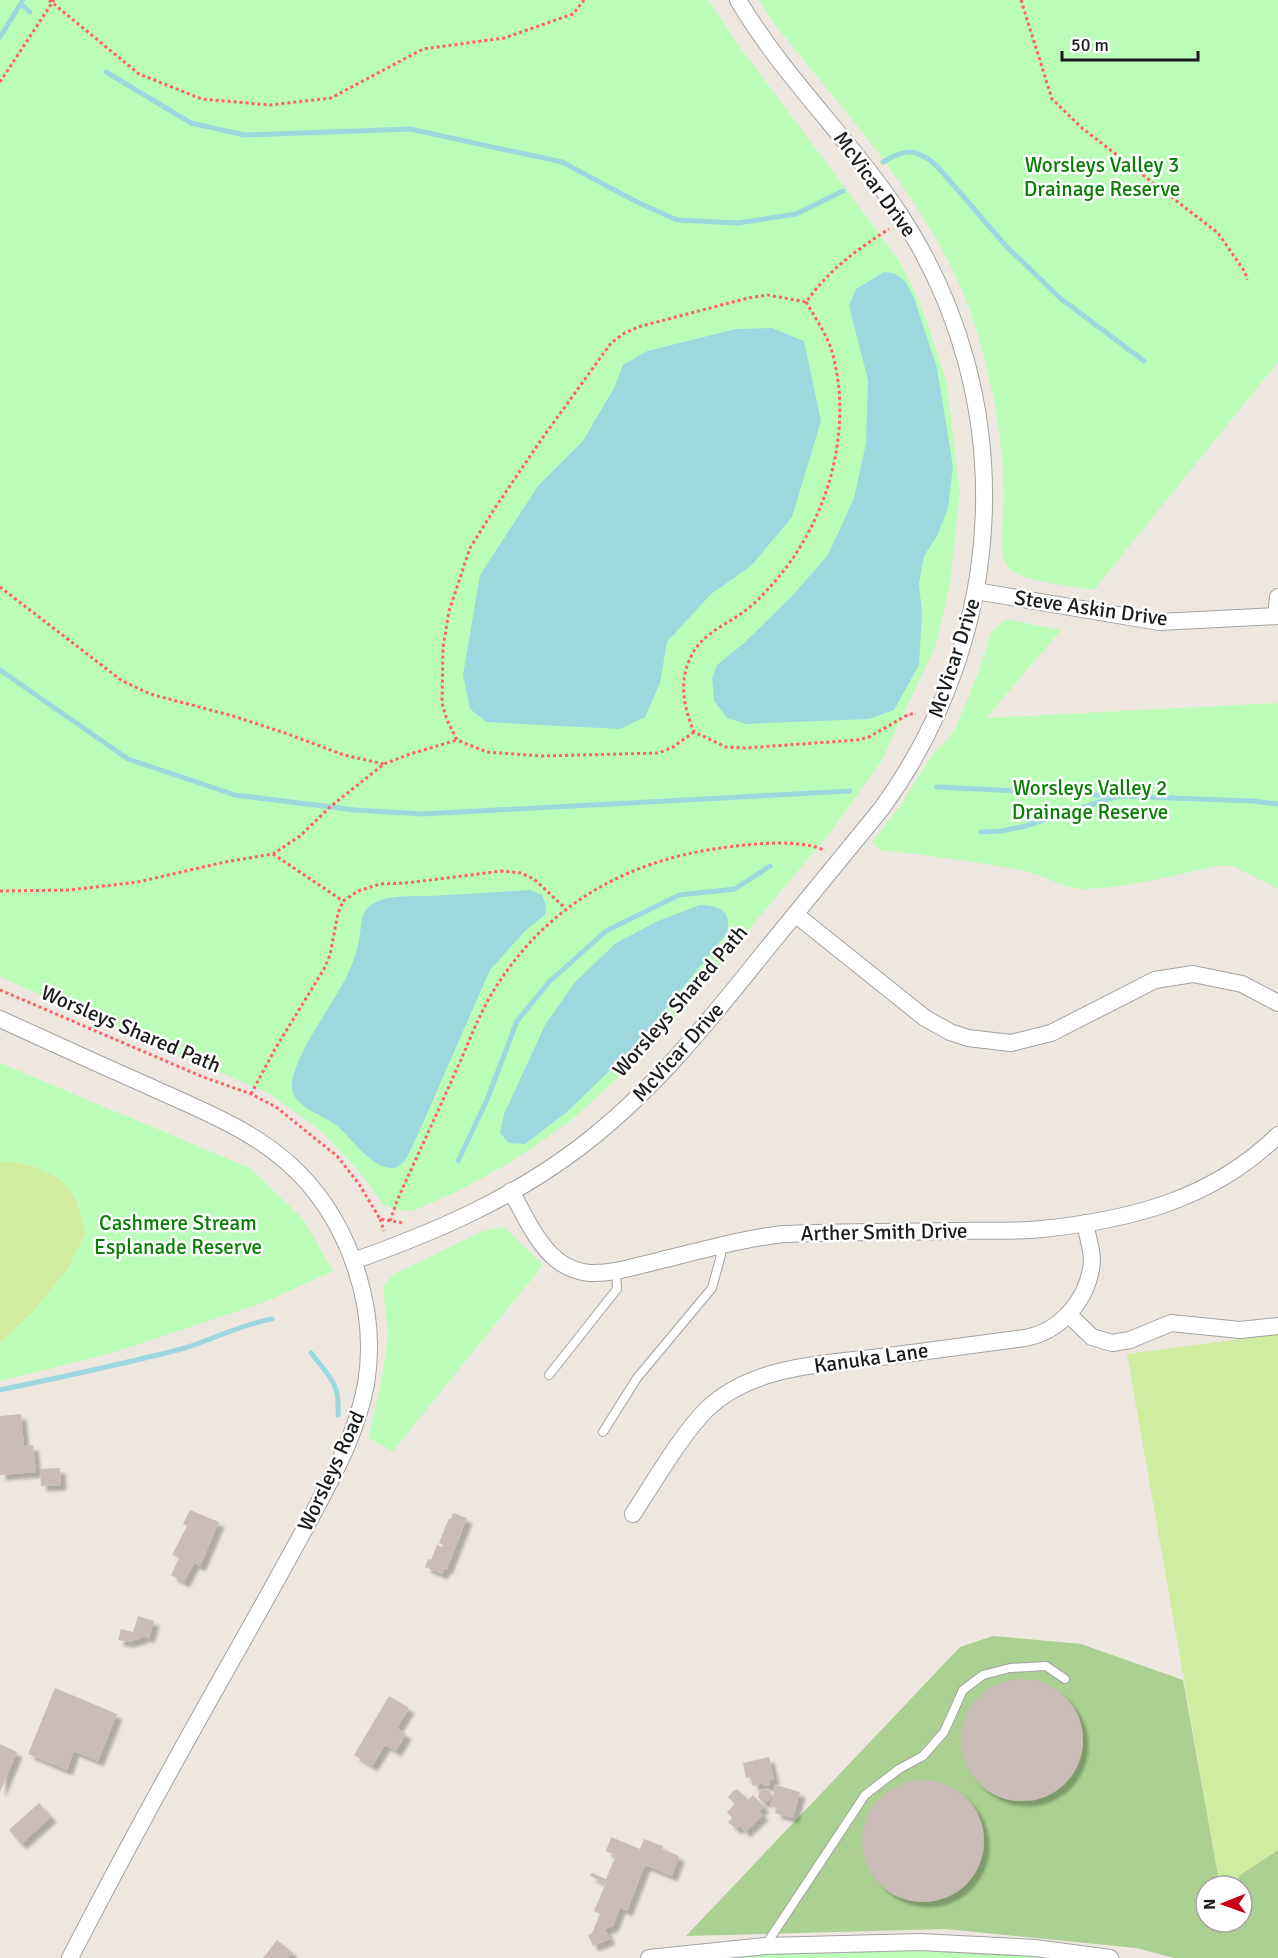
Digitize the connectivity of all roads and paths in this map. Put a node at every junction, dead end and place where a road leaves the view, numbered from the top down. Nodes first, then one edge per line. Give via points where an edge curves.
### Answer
1 (584, 0) edge
2 (738, 0) edge
3 (1021, 0) edge
4 (52, 1) edge
5 (0, 82) edge
6 (891, 227) dead end
7 (881, 234) dead end
8 (895, 234) dead end
9 (1247, 280) dead end
10 (806, 302) junction
11 (0, 587) edge
12 (976, 591) junction
13 (1278, 597) edge
14 (1277, 616) edge
15 (909, 714) dead end
16 (694, 732) junction
17 (457, 740) junction
18 (384, 764) junction
19 (831, 846) dead end
20 (273, 854) junction
21 (0, 891) edge
22 (343, 901) junction
23 (565, 908) junction
24 (795, 914) junction
25 (0, 990) edge
26 (1278, 1004) edge
27 (0, 1018) edge
28 (251, 1094) junction
29 (1278, 1135) edge
30 (511, 1191) junction
31 (380, 1219) junction
32 (390, 1221) junction
33 (409, 1222) dead end
34 (1085, 1223) junction
35 (386, 1236) dead end
36 (720, 1246) junction
37 (353, 1261) junction
38 (616, 1270) junction
39 (1068, 1314) junction
40 (1278, 1326) edge
41 (549, 1375) dead end
42 (603, 1432) dead end
43 (633, 1514) dead end
44 (1065, 1679) dead end
45 (765, 1946) junction
46 (70, 1958) edge
47 (649, 1958) edge
48 (1110, 1958) edge

1 - 4 path via 573,14 504,38 423,49 331,98 270,105 202,99 138,74
2 - 12 street, McVicar Drive via 760,34 893,203 922,252 951,314 970,376 982,443 984,520
3 - 9 path via 1052,99 1082,129 1218,233
4 - 5 path
6 - 8 path
7 - 10 path via 836,266
10 - 16 path via 832,354 837,382 836,454 826,493 792,561 744,612 707,636 694,650 682,688
10 - 17 path via 768,295 748,298 638,327 610,343 470,548 449,611 443,648 442,703
11 - 18 path via 120,680 150,694
12 - 14 street, Steve Askin Drive via 1159,622
12 - 24 street, McVicar Drive via 949,686 921,749 882,808
13 - 14 street
15 - 16 path via 869,737 811,744 726,747
16 - 17 path via 659,753 640,755 487,752
17 - 18 path
18 - 20 path via 300,836
19 - 23 path via 828,853 814,845 791,843 691,852 638,867
20 - 21 path via 138,882 69,890
20 - 22 path
22 - 23 path via 380,884 502,871 534,879
22 - 28 path via 324,969
23 - 32 path via 521,953 493,992
24 - 26 street via 925,1018 968,1038 1011,1043 1051,1033 1155,980 1194,974 1242,984
24 - 30 street, McVicar Drive via 693,1040 646,1090 579,1148
25 - 28 path, Worsleys Shared Path
27 - 37 street, Worsleys Road via 200,1109 263,1143 309,1184 340,1231
28 - 31 path, Worsleys Shared Path via 276,1107 337,1156 360,1184
29 - 34 street, Arther Smith Drive via 1207,1188 1164,1205
30 - 37 street, McVicar Drive via 444,1226
30 - 38 street, Arther Smith Drive via 539,1239 557,1260 592,1273
31 - 32 path
31 - 35 path, Worsleys Shared Path
32 - 33 path
34 - 36 street, Arther Smith Drive via 1040,1229 783,1234
34 - 39 street, Kanuka Lane via 1092,1258 1089,1278 1083,1295
36 - 38 street, Arther Smith Drive
36 - 42 lane via 712,1288 638,1378
37 - 46 street, Worsleys Road via 363,1293 368,1360 361,1408 348,1444
38 - 41 lane via 617,1289
39 - 40 street via 1092,1337 1112,1343 1171,1323 1240,1330
39 - 43 street, Kanuka Lane via 1035,1336 826,1363 739,1385 706,1410
44 - 45 lane via 1046,1666 1010,1668 983,1675 963,1690 944,1732 923,1756 865,1795
45 - 47 street
45 - 48 street via 920,1942 1035,1948

